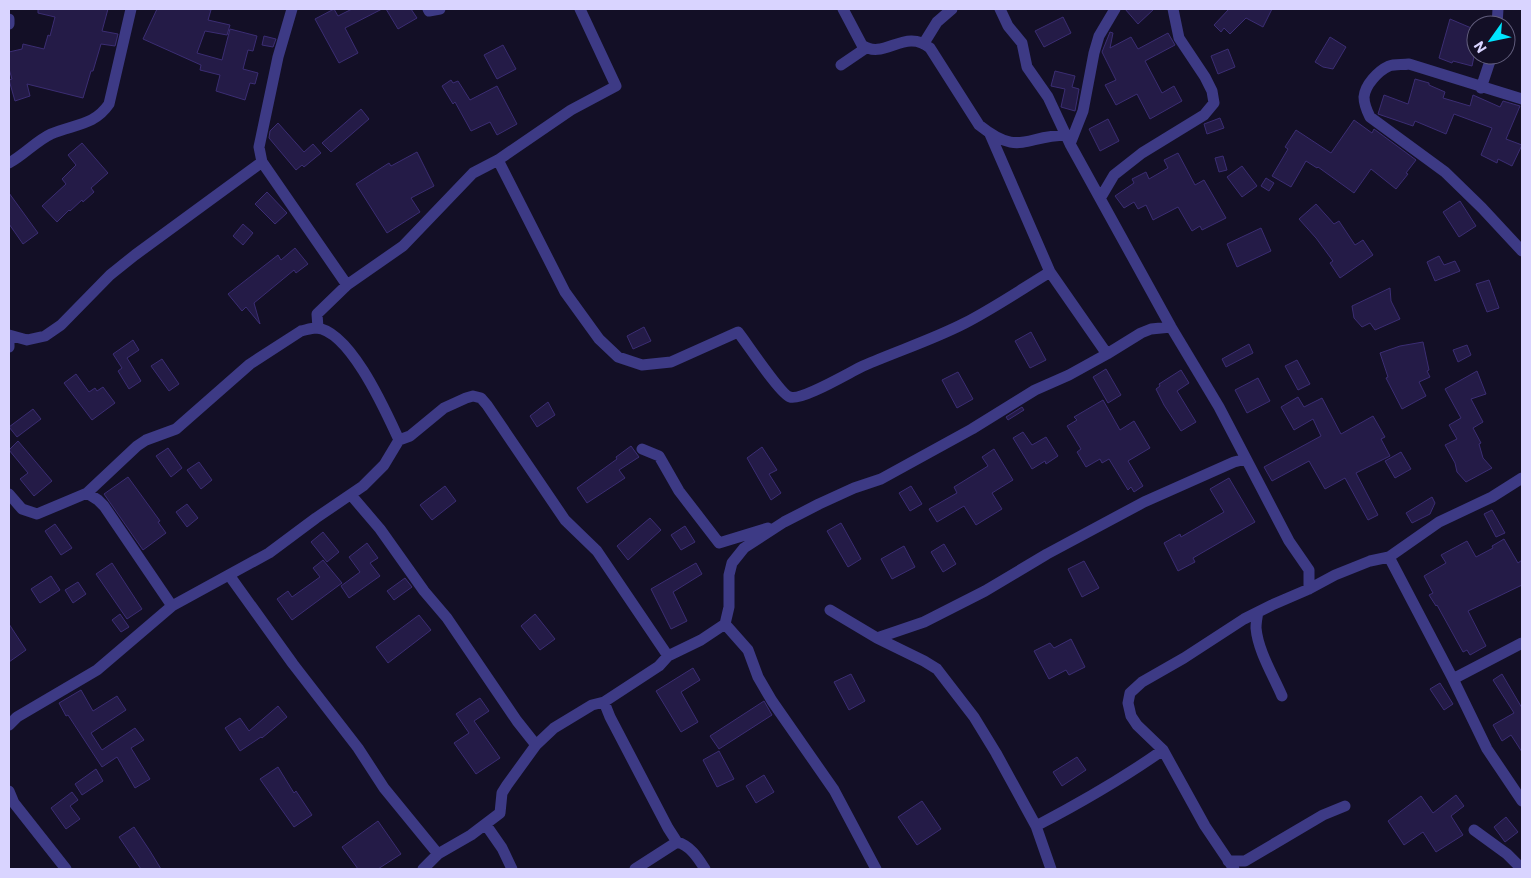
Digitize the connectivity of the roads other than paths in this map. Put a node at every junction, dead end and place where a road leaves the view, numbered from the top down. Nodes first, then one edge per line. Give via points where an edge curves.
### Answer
1 (131, 9) edge
2 (292, 9) edge
3 (428, 9) edge
4 (440, 9) edge
5 (580, 9) edge
6 (843, 9) edge
7 (952, 9) edge
8 (1000, 9) edge
9 (1114, 9) edge
10 (1173, 9) edge
11 (9, 19) edge
12 (9, 24) edge
13 (924, 43) junction
14 (866, 48) junction
15 (841, 65) dead end
16 (1489, 65) edge
17 (1481, 88) junction
18 (1522, 99) edge
19 (990, 134) junction
20 (1068, 140) junction
21 (498, 160) junction
22 (262, 162) junction
23 (9, 163) edge
24 (1101, 197) junction
25 (1522, 251) edge
26 (1050, 272) junction
27 (348, 285) junction
28 (1171, 327) junction
29 (318, 328) junction
30 (9, 335) edge
31 (9, 340) edge
32 (9, 348) edge
33 (1107, 354) junction
34 (399, 440) junction
35 (642, 449) dead end
36 (1246, 459) junction
37 (1522, 478) edge
38 (87, 493) junction
39 (9, 494) edge
40 (350, 495) junction
41 (784, 522) junction
42 (1389, 557) junction
43 (1309, 570) junction
44 (229, 575) junction
45 (1335, 575) junction
46 (1309, 589) junction
47 (172, 606) junction
48 (830, 610) dead end
49 (1258, 612) junction
50 (1244, 619) junction
51 (725, 624) junction
52 (1256, 628) junction
53 (877, 638) junction
54 (1522, 643) edge
55 (668, 656) junction
56 (1453, 679) junction
57 (1282, 696) dead end
58 (604, 702) junction
59 (9, 725) edge
60 (536, 745) junction
61 (1163, 750) junction
62 (9, 791) edge
63 (1522, 801) edge
64 (1345, 806) dead end
65 (486, 825) junction
66 (1036, 826) junction
67 (1474, 830) dead end
68 (677, 842) junction
69 (438, 854) junction
70 (1231, 865) edge
71 (1243, 865) edge
72 (66, 869) edge
73 (423, 869) edge
74 (512, 869) edge
75 (635, 869) edge
76 (705, 869) edge
77 (876, 869) edge
78 (1050, 869) edge
79 (1522, 869) edge

1 - 23 street via 109,104 102,113 91,121 50,135
2 - 22 street via 259,147
3 - 4 street
5 - 21 street via 616,86 571,110
6 - 14 street
7 - 13 street via 937,22
8 - 20 street via 1008,26 1022,43 1027,68 1048,97
9 - 20 street via 1099,36 1083,111
10 - 24 street via 1179,38 1205,77 1214,102 1204,115 1142,153 1114,175
11 - 12 street
13 - 14 street via 916,40 878,50
13 - 19 street via 979,125
14 - 15 street
16 - 17 street
17 - 18 street
17 - 25 street via 1409,64 1389,66 1377,75 1364,96 1370,117 1445,172
19 - 20 street via 1011,143 1051,136
19 - 26 street
20 - 24 street
21 - 26 street via 565,292 599,339 618,357 642,365 671,362 738,332 779,388 792,398 967,322
21 - 27 street via 473,173 403,246
22 - 27 street
22 - 30 street via 110,275 61,326 45,336 27,340
24 - 28 street
26 - 33 street
27 - 29 street via 317,314
28 - 33 street via 1150,329
28 - 36 street
29 - 34 street via 348,348 382,402
29 - 38 street via 301,331 270,350 176,430 137,446
31 - 32 street
33 - 41 street via 1035,390 881,479 854,488
34 - 40 street via 384,465
34 - 55 street via 410,436 444,408 473,396 481,398 565,520 596,551
35 - 41 street via 659,456 679,491 719,544
36 - 43 street via 1289,541
36 - 53 street via 1144,502 924,622
37 - 42 street via 1492,498 1440,522
38 - 39 street via 37,514 22,509
38 - 47 street via 104,506
40 - 44 street via 269,553
40 - 60 street via 380,529 447,618
41 - 51 street via 744,548 732,563
42 - 45 street
42 - 56 street
43 - 45 street
43 - 46 street
44 - 47 street
44 - 69 street via 272,637 350,736 384,788
45 - 46 street
46 - 49 street
47 - 59 street via 97,670
48 - 53 street
49 - 50 street
49 - 52 street
50 - 52 street
50 - 61 street via 1142,682 1130,693 1128,703 1134,720
51 - 55 street
51 - 77 street via 748,650 772,701 834,790
52 - 57 street
53 - 66 street via 937,669 974,717
54 - 56 street
55 - 58 street via 659,666
56 - 63 street via 1487,749
58 - 60 street via 576,714
58 - 68 street
60 - 65 street via 502,793 500,814
61 - 66 street via 1085,801
61 - 70 street via 1205,826
62 - 72 street via 14,803
64 - 71 street via 1323,815
65 - 69 street
65 - 74 street
66 - 78 street
67 - 79 street
68 - 75 street
68 - 76 street via 686,844
69 - 73 street
70 - 71 street

